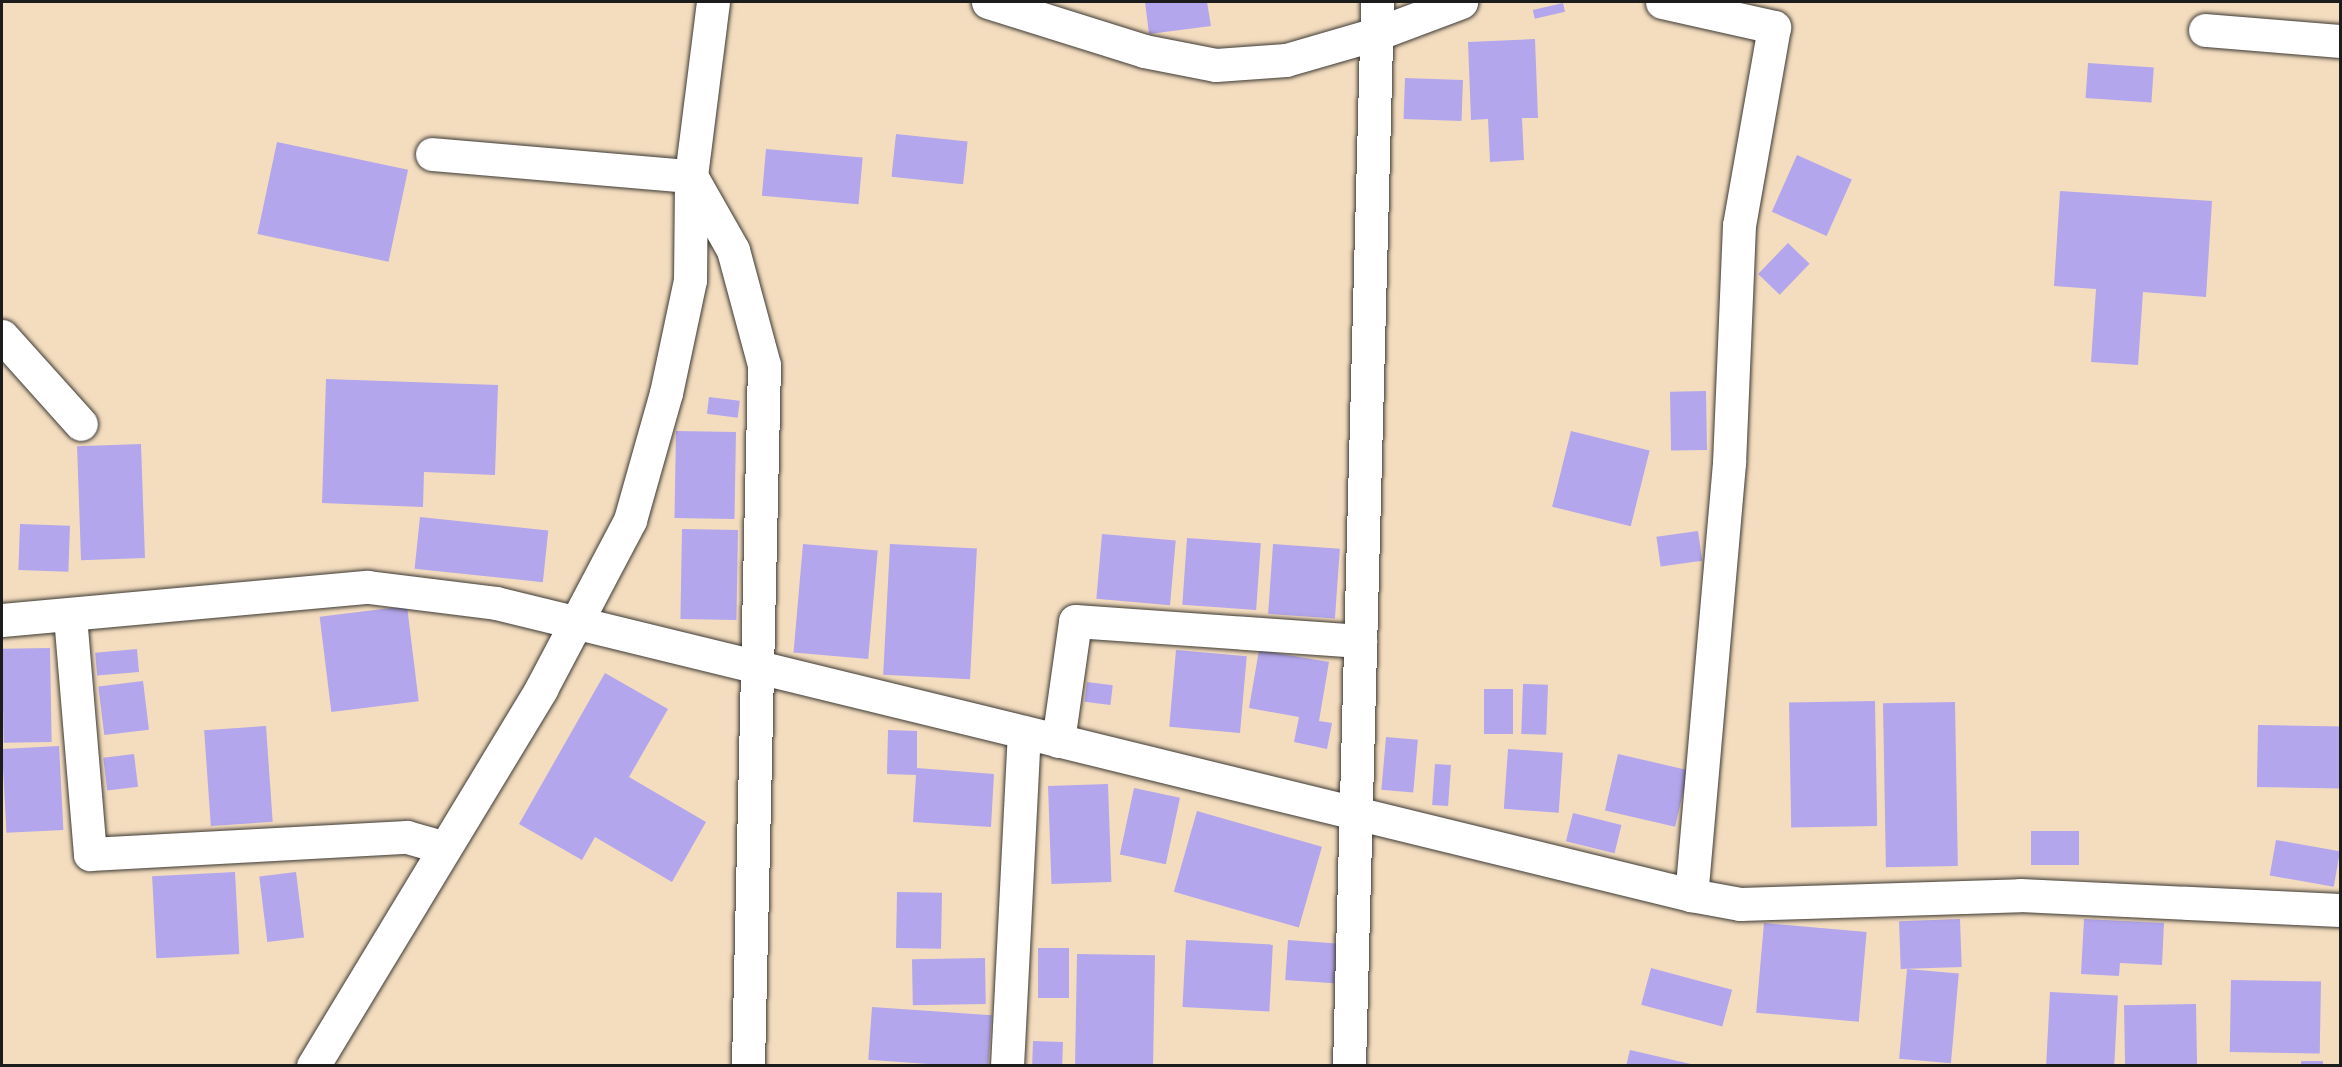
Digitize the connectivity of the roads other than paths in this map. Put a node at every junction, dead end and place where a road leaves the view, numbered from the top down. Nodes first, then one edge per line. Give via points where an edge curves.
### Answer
1 (713, 2) edge
2 (988, 2) edge
3 (1377, 2) edge
4 (1461, 2) edge
5 (1662, 2) edge
6 (2205, 30) dead end
7 (1376, 34) junction
8 (2340, 41) edge
9 (432, 154) dead end
10 (691, 176) junction
11 (2, 336) edge
12 (81, 424) dead end
13 (70, 616) junction
14 (2, 620) edge
15 (579, 622) junction
16 (1360, 641) junction
17 (755, 664) junction
18 (1024, 732) junction
19 (1058, 741) junction
20 (1355, 816) junction
21 (442, 848) junction
22 (1691, 896) junction
23 (2340, 910) edge
24 (313, 1065) edge
25 (748, 1065) edge
26 (1007, 1065) edge
27 (1349, 1065) edge

1 - 10 street
2 - 7 street via 1144,51 1216,65 1286,60
3 - 7 street
4 - 7 street
5 - 22 street via 1774,27 1739,225 1729,463
6 - 8 street
7 - 16 street
9 - 10 street
10 - 15 street via 690,280 666,393 630,520
10 - 17 street via 733,250 764,365
11 - 12 street
13 - 14 street
13 - 15 street via 368,587 496,603
13 - 21 street via 90,854 407,837
15 - 17 street
15 - 21 street
16 - 19 street via 1075,621
16 - 20 street
17 - 18 street
17 - 25 street
18 - 19 street
18 - 26 street
19 - 20 street
20 - 22 street
20 - 27 street
21 - 24 street
22 - 23 street via 1740,904 2020,895

